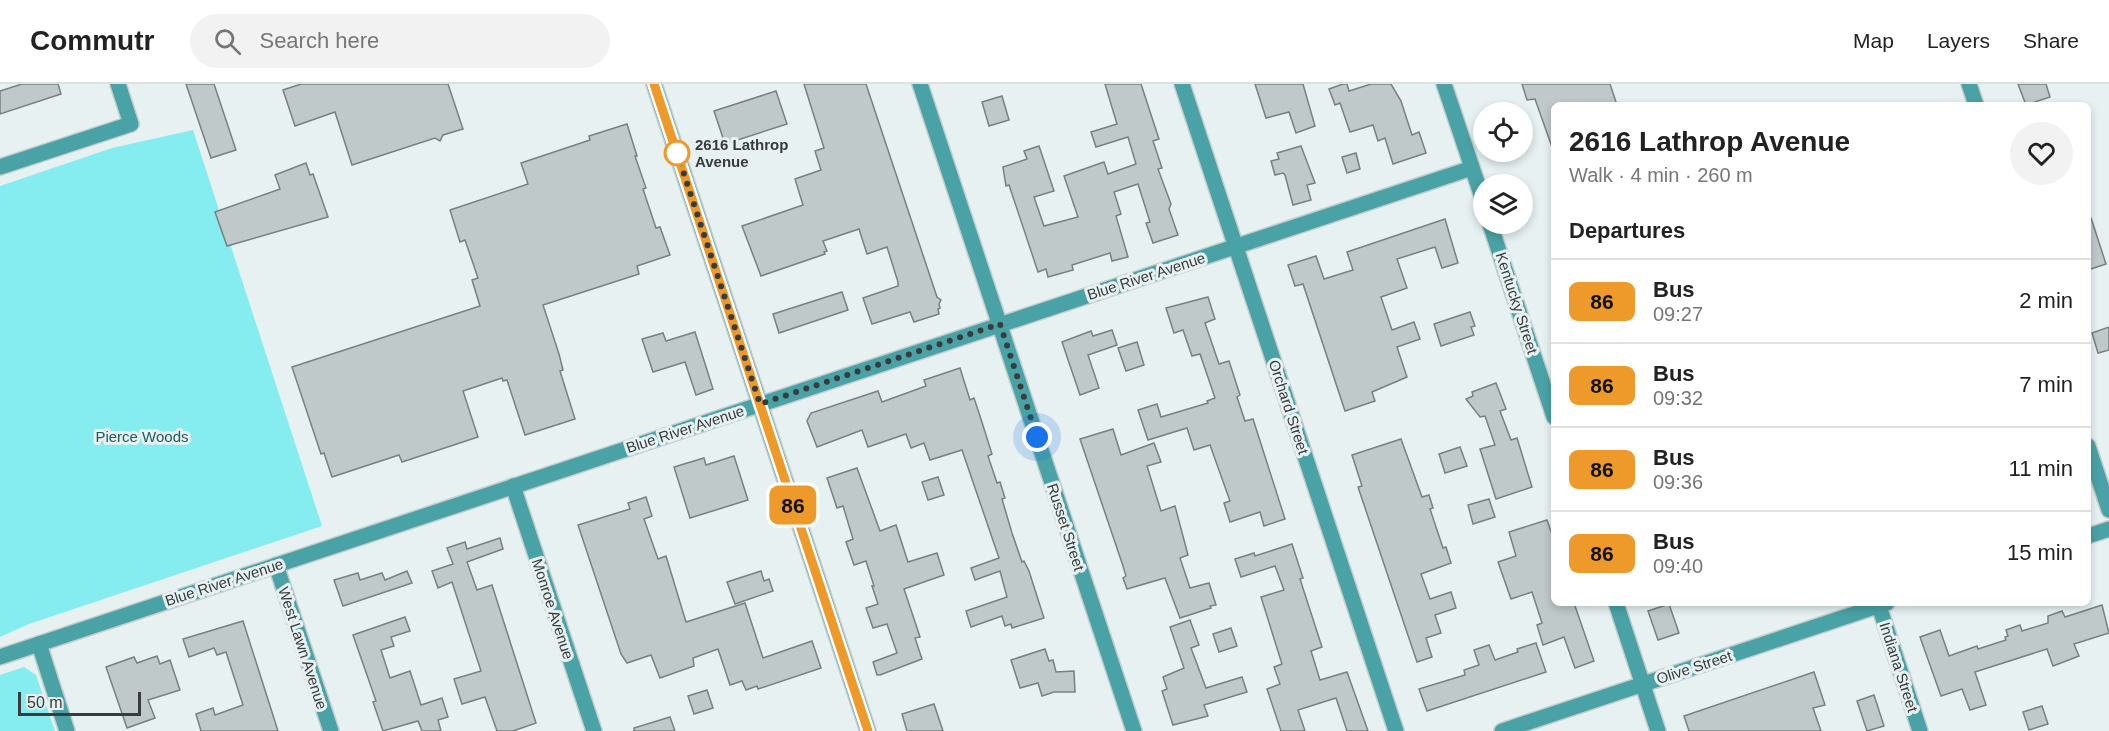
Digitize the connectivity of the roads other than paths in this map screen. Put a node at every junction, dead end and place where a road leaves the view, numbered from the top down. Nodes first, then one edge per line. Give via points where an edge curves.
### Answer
1 (118, 84) edge
2 (654, 84) edge
3 (920, 84) edge
4 (1182, 84) edge
5 (1444, 84) edge
6 (1969, 84) edge
7 (1975, 102) edge
8 (0, 167) edge
9 (1472, 168) junction
10 (1474, 174) edge
11 (1493, 234) edge
12 (1236, 246) junction
13 (1000, 324) junction
14 (760, 404) junction
15 (1551, 408) edge
16 (2091, 455) edge
17 (513, 486) junction
18 (2109, 510) edge
19 (2109, 529) edge
20 (2091, 535) edge
21 (276, 565) junction
22 (1617, 606) edge
23 (1875, 606) edge
24 (1882, 606) edge
25 (39, 644) junction
26 (0, 657) edge
27 (1642, 684) junction
28 (67, 731) edge
29 (331, 731) edge
30 (594, 731) edge
31 (868, 731) edge
32 (1134, 731) edge
33 (1396, 731) edge
34 (1502, 731) edge
35 (1658, 731) edge
36 (1920, 731) edge

1 - 8 street via 131,124
2 - 14 street
3 - 13 street, Russet Street
4 - 12 street, Orchard Street
5 - 9 street
6 - 7 street
9 - 10 street
9 - 12 street, Blue River Avenue
11 - 15 street, Kentucky Street
12 - 13 street, Blue River Avenue
12 - 33 street, Orchard Street
13 - 14 street, Blue River Avenue
13 - 32 street, Russet Street
14 - 17 street, Blue River Avenue
14 - 31 street
16 - 18 street
17 - 21 street, Blue River Avenue
17 - 30 street, Monroe Avenue
19 - 20 street
21 - 25 street, Blue River Avenue
21 - 29 street, West Lawn Avenue
22 - 27 street
23 - 27 street, Olive Street
24 - 36 street, Indiana Street
25 - 26 street, Blue River Avenue
25 - 28 street
27 - 34 street, Olive Street
27 - 35 street

